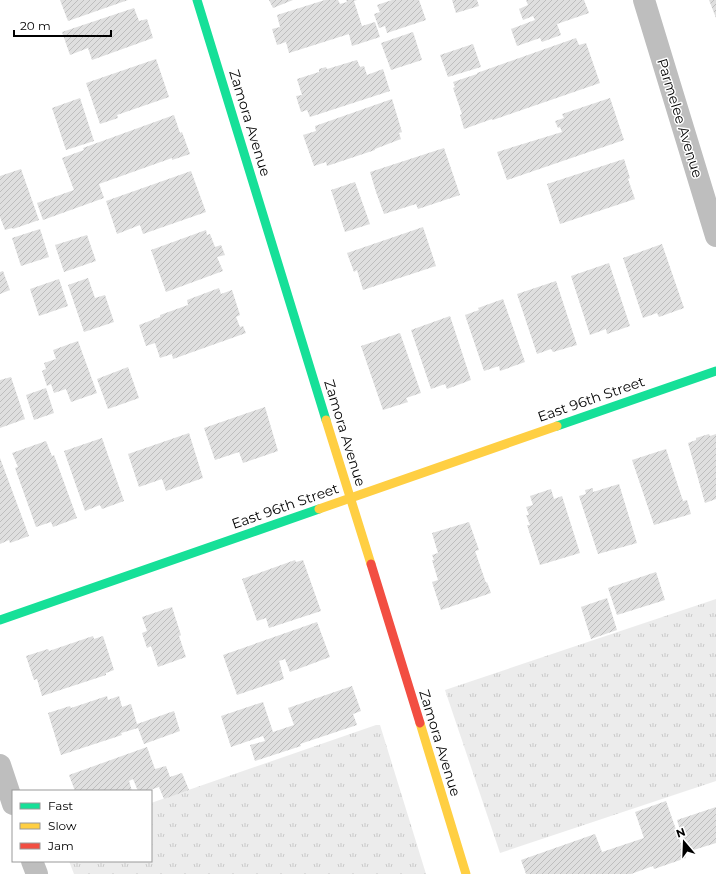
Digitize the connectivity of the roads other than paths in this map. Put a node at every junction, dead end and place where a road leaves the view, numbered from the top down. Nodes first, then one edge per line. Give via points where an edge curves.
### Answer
1 (197, 0) edge
2 (644, 0) edge
3 (716, 236) edge
4 (716, 371) edge
5 (350, 498) junction
6 (0, 620) edge
7 (0, 765) edge
8 (12, 801) edge
9 (32, 862) edge
10 (37, 874) edge
11 (466, 874) edge

1 - 5 street, Zamora Avenue
2 - 3 street, Parmelee Avenue
4 - 5 street, East 96th Street
5 - 6 street, East 96th Street
5 - 11 street, Zamora Avenue
7 - 8 street
9 - 10 street

